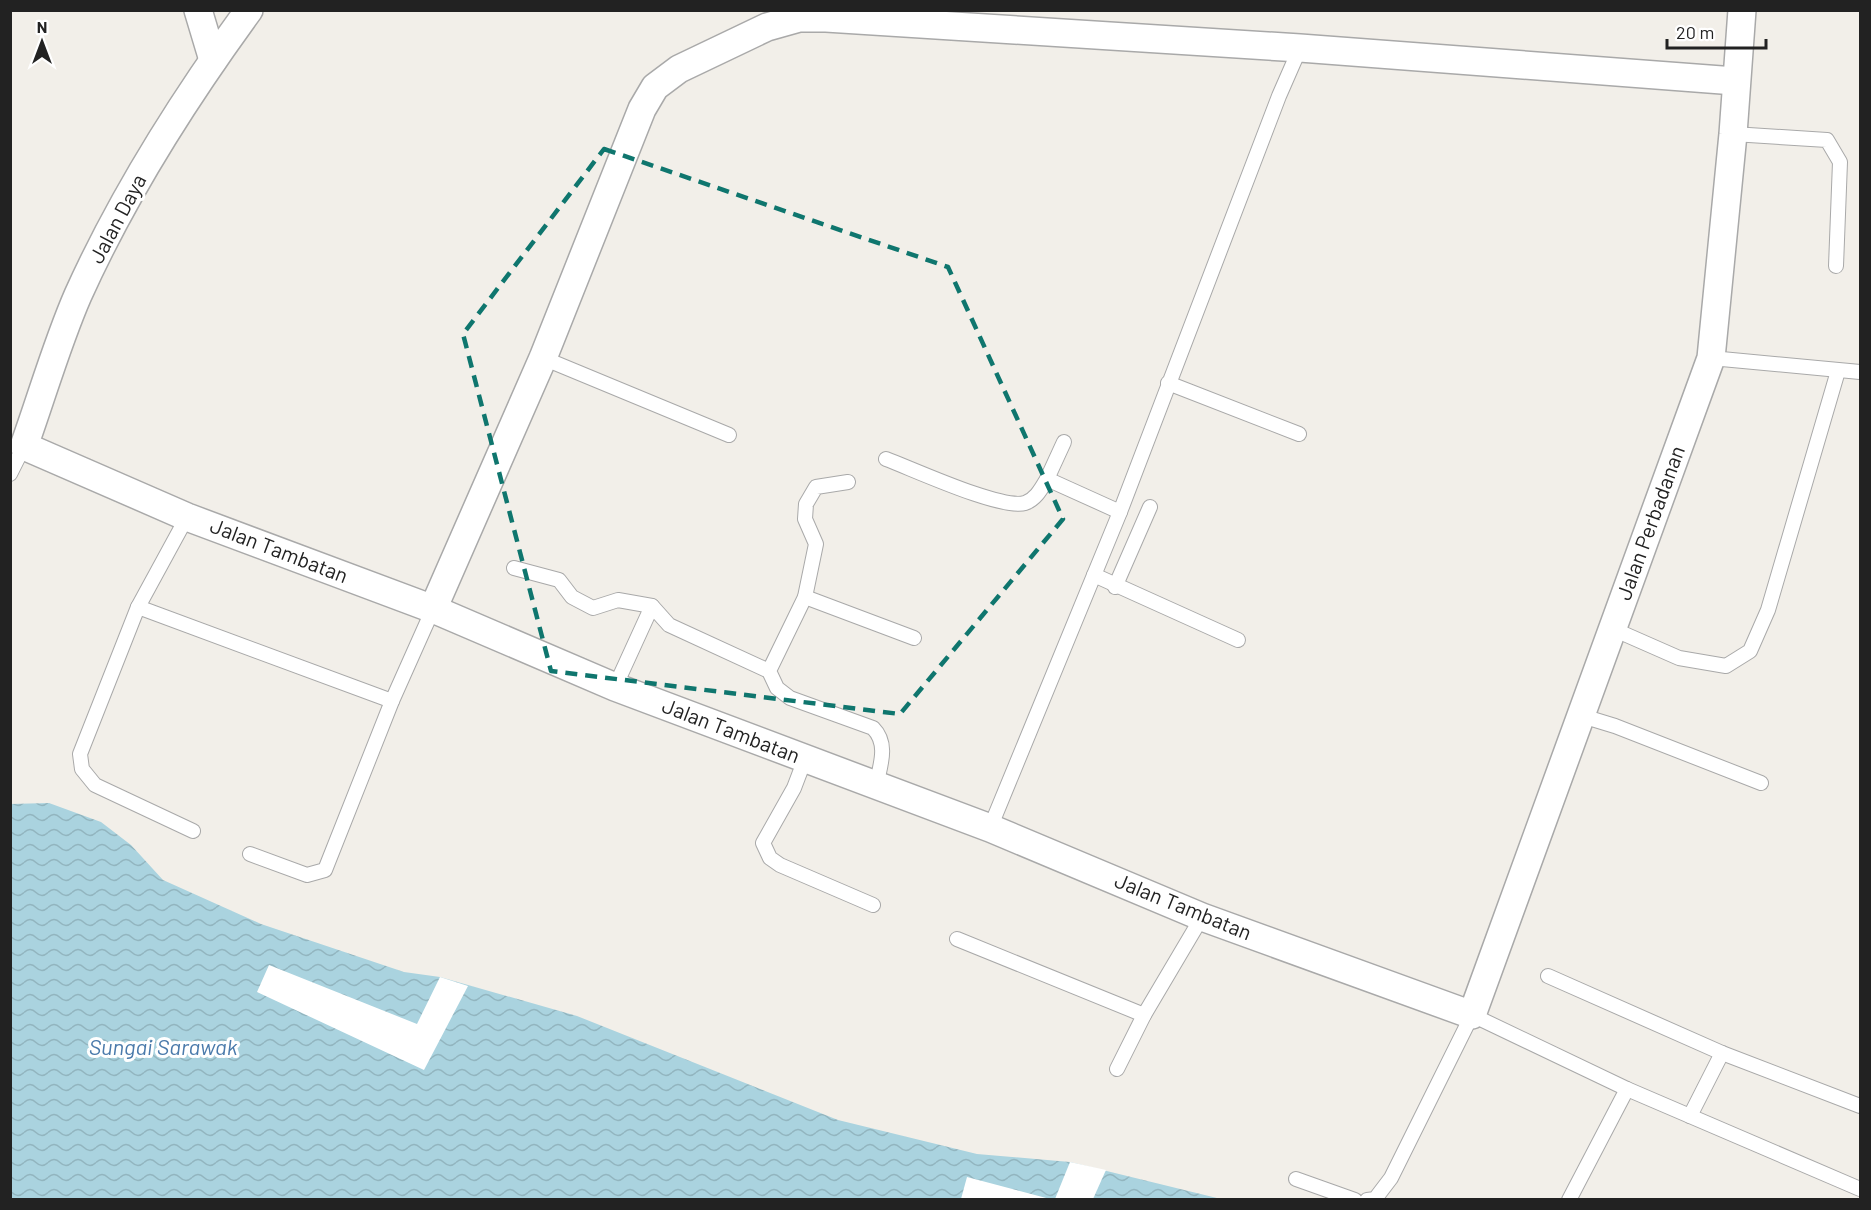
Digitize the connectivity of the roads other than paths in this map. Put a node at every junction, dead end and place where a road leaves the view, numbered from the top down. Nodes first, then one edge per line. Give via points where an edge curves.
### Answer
1 (198, 10) edge
2 (249, 10) edge
3 (1742, 10) edge
4 (1300, 48) junction
5 (213, 60) junction
6 (1735, 81) junction
7 (1734, 134) junction
8 (1836, 266) dead end
9 (543, 358) junction
10 (1711, 358) junction
11 (1838, 371) junction
12 (1860, 372) edge
13 (1168, 383) junction
14 (1299, 434) dead end
15 (729, 435) dead end
16 (1064, 442) dead end
17 (886, 459) dead end
18 (14, 465) edge
19 (1047, 479) junction
20 (848, 482) dead end
21 (1150, 507) dead end
22 (1120, 512) junction
23 (187, 517) junction
24 (514, 568) dead end
25 (1094, 574) junction
26 (1116, 586) junction
27 (805, 597) junction
28 (652, 606) junction
29 (138, 607) junction
30 (434, 609) junction
31 (1613, 629) junction
32 (914, 638) dead end
33 (1238, 640) dead end
34 (769, 671) junction
35 (615, 687) junction
36 (392, 701) junction
37 (1579, 715) junction
38 (805, 759) junction
39 (1761, 783) dead end
40 (876, 786) junction
41 (990, 828) junction
42 (193, 831) dead end
43 (250, 854) dead end
44 (873, 905) dead end
45 (1202, 917) junction
46 (957, 939) dead end
47 (1548, 976) dead end
48 (1144, 1015) junction
49 (1472, 1015) junction
50 (1722, 1053) junction
51 (1117, 1069) dead end
52 (1627, 1089) junction
53 (1860, 1106) edge
54 (1690, 1116) junction
55 (1296, 1179) dead end
56 (1860, 1189) edge
57 (1355, 1200) edge
58 (1366, 1200) edge
59 (1569, 1200) edge

1 - 5 street
2 - 5 street, Jalan Daya
3 - 6 street, Jalan Perbadanan
4 - 6 street
4 - 9 street via 826,18 799,18 767,27 679,69 655,87 642,109
4 - 13 lane
5 - 18 street, Jalan Daya via 126,200 77,297
6 - 7 street, Jalan Perbadanan
7 - 8 lane via 1827,140 1840,162
7 - 10 street, Jalan Perbadanan
9 - 15 lane
9 - 30 street
10 - 11 lane
10 - 31 street, Jalan Perbadanan
11 - 12 lane
11 - 31 lane via 1768,610 1750,651 1726,666 1688,660
13 - 14 lane
13 - 22 lane
16 - 19 lane
17 - 19 lane via 1002,503 1024,503 1037,495
18 - 23 street, Jalan Tambatan
19 - 22 lane
20 - 27 lane via 816,487 806,504 805,519 816,544
21 - 26 lane
22 - 25 lane
23 - 29 lane
23 - 30 street, Jalan Tambatan
24 - 28 lane via 559,580 572,597 593,608 618,600
25 - 26 lane
25 - 41 lane
26 - 33 lane
27 - 32 lane
27 - 34 lane
28 - 34 lane via 669,625
28 - 35 lane
29 - 36 lane
29 - 42 lane via 80,754 82,769 95,785
30 - 35 street, Jalan Tambatan
30 - 36 lane
31 - 37 street, Jalan Perbadanan
34 - 40 lane via 777,688 789,699 873,728 880,735 883,746
35 - 38 street, Jalan Tambatan
36 - 43 lane via 325,870 307,875
37 - 39 lane
37 - 49 street, Jalan Perbadanan
38 - 40 street, Jalan Tambatan
38 - 44 lane via 794,788 763,843 770,858 780,865
40 - 41 street, Jalan Tambatan
41 - 45 street, Jalan Tambatan
45 - 48 lane
45 - 49 street, Jalan Tambatan
46 - 48 lane
47 - 50 lane
48 - 51 lane
49 - 52 lane
49 - 58 lane via 1391,1178 1375,1199
50 - 53 lane
50 - 54 lane
52 - 54 lane
52 - 59 lane
54 - 56 lane
55 - 57 lane

